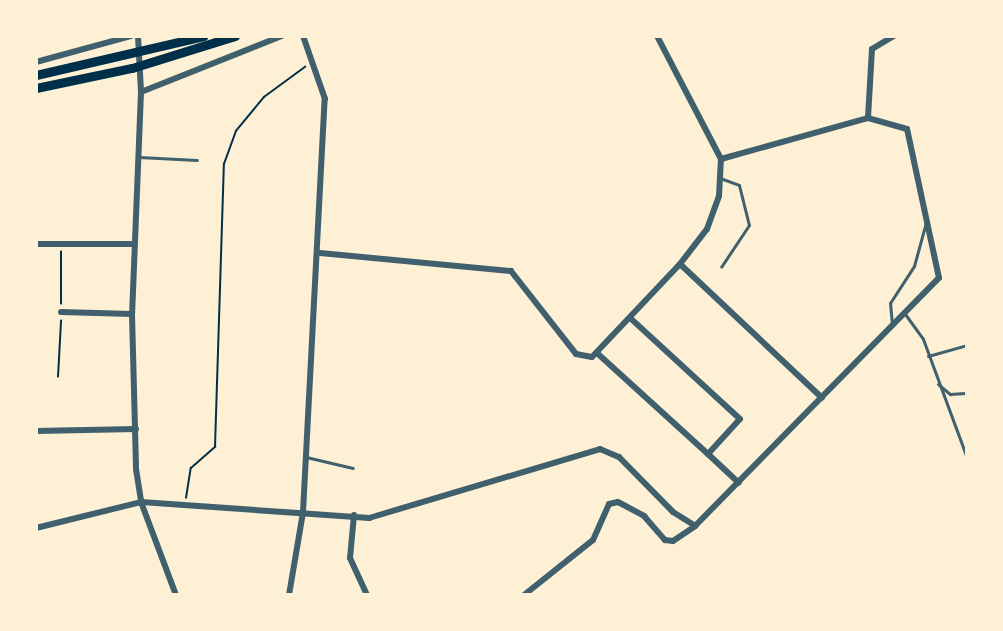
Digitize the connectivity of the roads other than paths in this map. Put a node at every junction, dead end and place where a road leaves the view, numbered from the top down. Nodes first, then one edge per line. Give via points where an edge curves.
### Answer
1 (131, 36) edge
2 (138, 36) edge
3 (204, 36) edge
4 (235, 36) edge
5 (282, 36) edge
6 (303, 36) edge
7 (657, 36) edge
8 (894, 36) edge
9 (36, 62) edge
10 (36, 75) edge
11 (36, 88) edge
12 (141, 92) junction
13 (868, 118) junction
14 (137, 157) junction
15 (721, 159) junction
16 (197, 160) dead end
17 (720, 178) junction
18 (928, 217) junction
19 (36, 244) edge
20 (134, 244) junction
21 (320, 253) junction
22 (680, 264) junction
23 (721, 267) dead end
24 (61, 312) road end
25 (132, 314) junction
26 (905, 314) junction
27 (630, 318) junction
28 (892, 327) junction
29 (967, 345) edge
30 (597, 353) junction
31 (928, 356) junction
32 (937, 382) junction
33 (965, 393) dead end
34 (822, 398) junction
35 (136, 429) junction
36 (36, 431) edge
37 (708, 454) junction
38 (306, 457) junction
39 (967, 458) edge
40 (353, 468) dead end
41 (739, 483) junction
42 (141, 501) junction
43 (303, 512) junction
44 (354, 516) junction
45 (695, 526) junction
46 (36, 528) edge
47 (176, 595) edge
48 (289, 595) edge
49 (367, 595) edge
50 (524, 595) edge

1 - 9 street
2 - 12 street
3 - 10 highway
4 - 11 highway via 132,69
5 - 12 street
6 - 21 street via 325,99
7 - 15 street
8 - 13 street via 872,49
12 - 14 street
13 - 15 street
13 - 18 street via 907,129
14 - 16 lane
14 - 20 street
15 - 17 street
17 - 22 street via 716,211
17 - 23 lane via 739,185 749,225
18 - 26 street via 939,278
18 - 28 lane via 918,237 914,266 890,303
19 - 20 street
20 - 25 street
21 - 30 street via 494,269 520,277 576,354 587,359
21 - 38 street
22 - 27 street
22 - 34 street
24 - 25 street
25 - 35 street
26 - 28 street
26 - 31 lane
27 - 30 street
27 - 37 street via 740,418
28 - 34 street
29 - 31 lane
30 - 37 street
31 - 32 lane
32 - 33 lane via 950,394
32 - 39 lane
34 - 41 street
35 - 36 street
35 - 42 street
37 - 41 street
38 - 40 lane
38 - 43 street
41 - 45 street
42 - 43 street
42 - 46 street
42 - 47 street
43 - 44 street
43 - 48 street
44 - 45 street via 369,518 600,449 619,457 673,512
44 - 49 street via 350,558
45 - 50 street via 673,541 665,540 644,516 618,502 609,504 593,540

